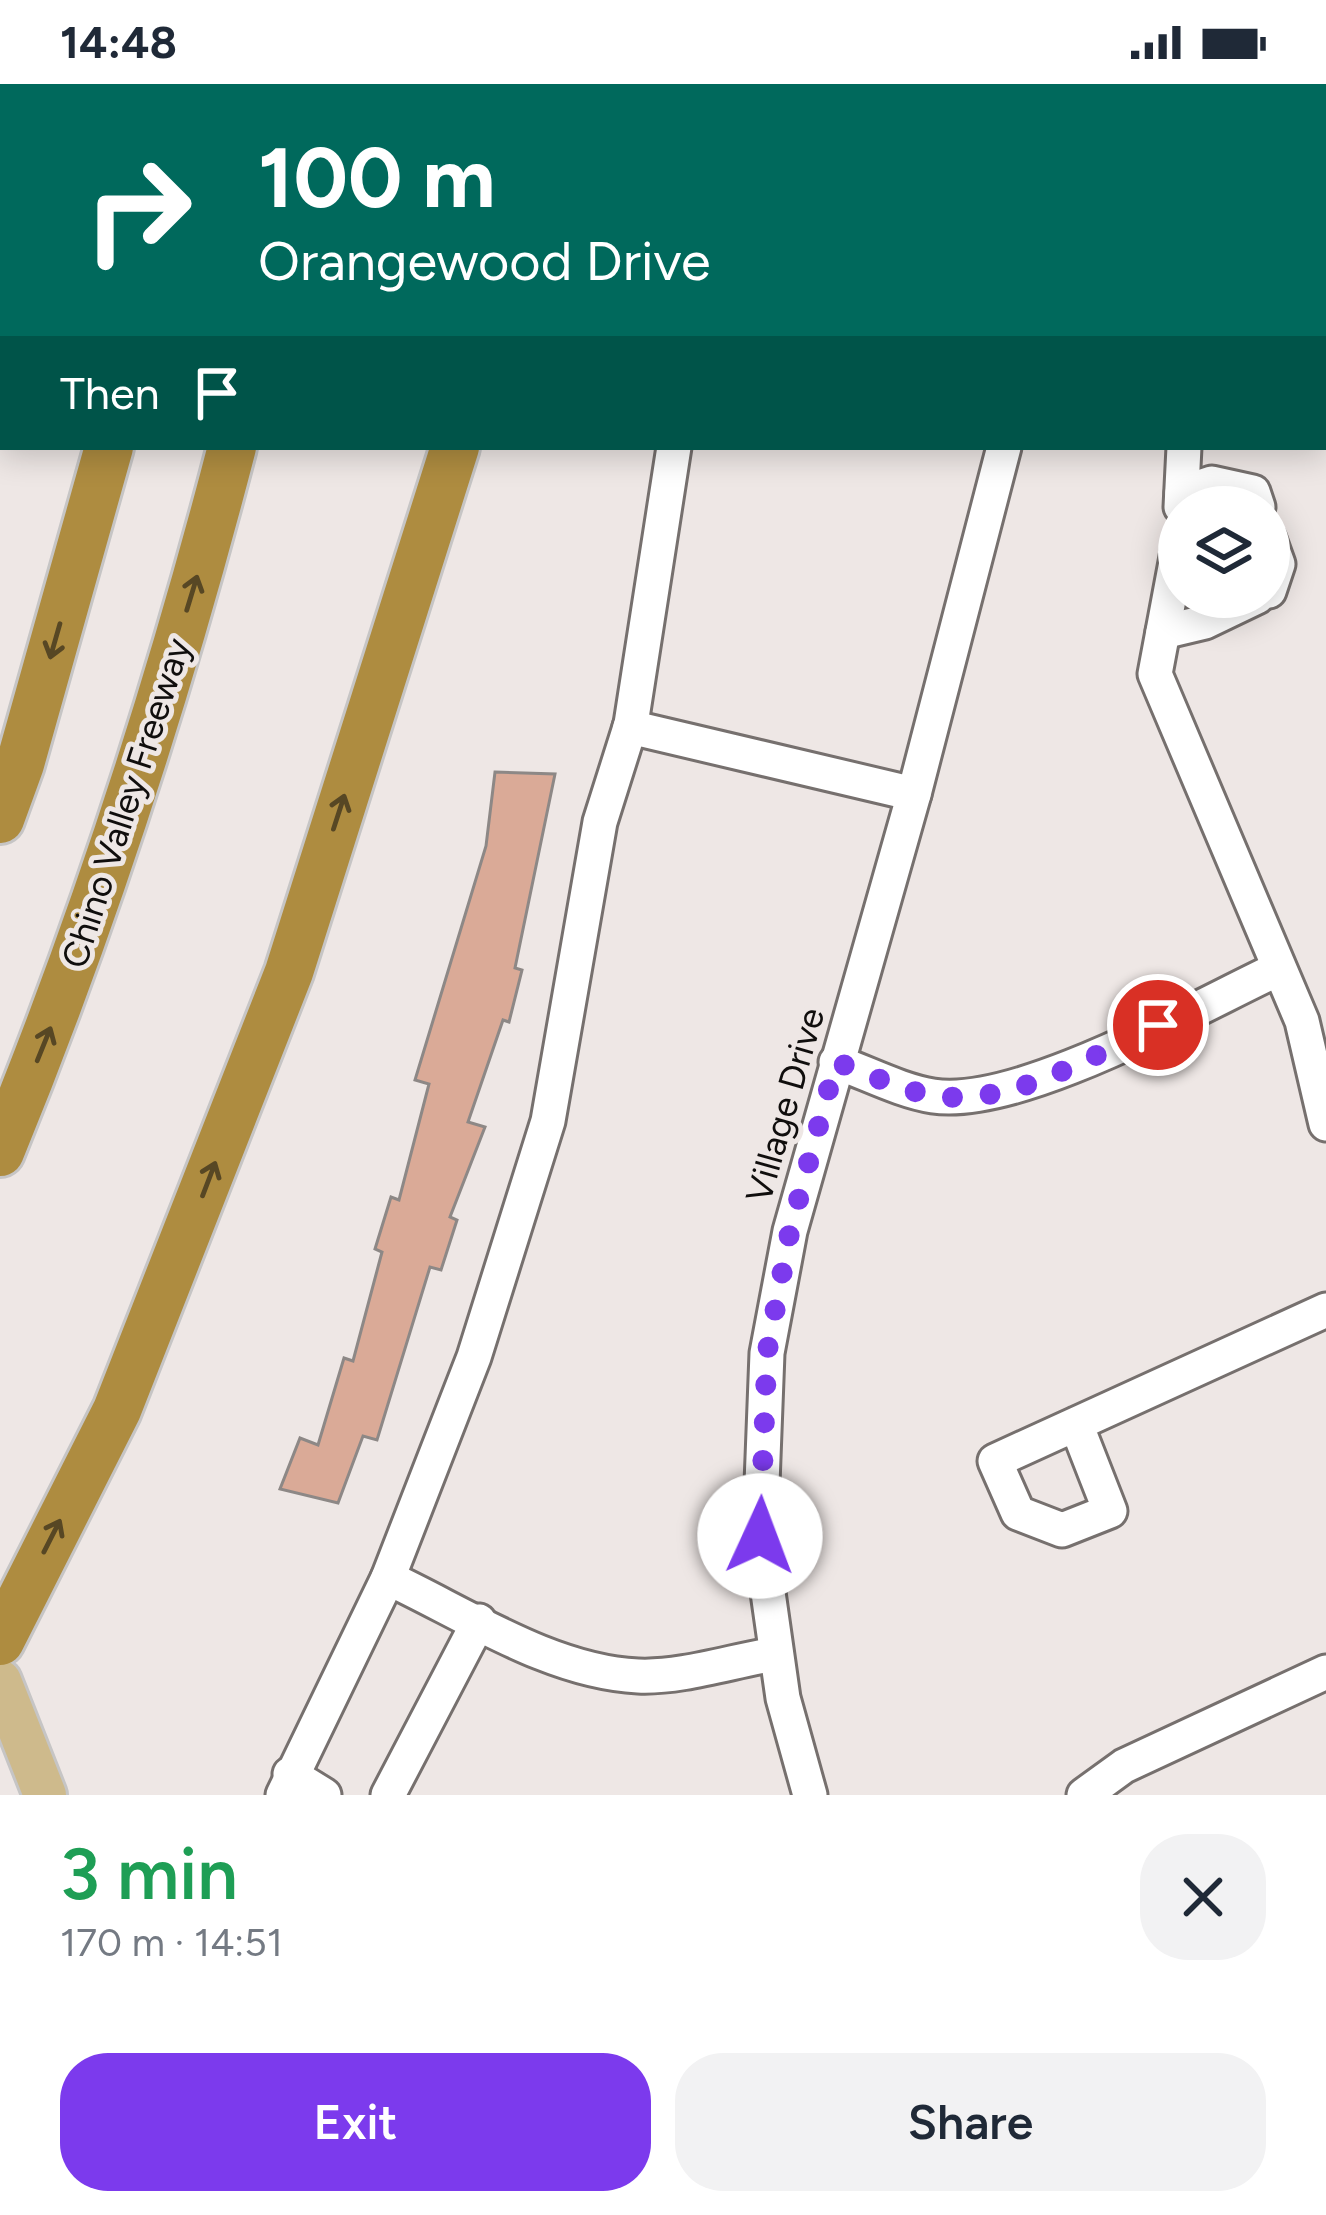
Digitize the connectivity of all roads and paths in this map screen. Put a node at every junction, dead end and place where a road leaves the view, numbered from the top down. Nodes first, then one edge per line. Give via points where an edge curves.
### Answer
1 (108, 450) edge
2 (231, 450) edge
3 (454, 450) edge
4 (674, 450) edge
5 (1003, 450) edge
6 (1184, 450) edge
7 (1182, 486) edge
8 (1166, 618) edge
9 (1212, 618) edge
10 (1163, 632) junction
11 (630, 727) junction
12 (914, 794) junction
13 (0, 819) edge
14 (1278, 969) junction
15 (836, 1062) junction
16 (1326, 1124) edge
17 (0, 1152) edge
18 (1326, 1310) edge
19 (1076, 1424) dead end
20 (388, 1578) junction
21 (479, 1621) junction
22 (0, 1641) edge
23 (776, 1654) junction
24 (1326, 1672) edge
25 (0, 1681) edge
26 (286, 1785) edge
27 (44, 1795) edge
28 (324, 1795) edge
29 (388, 1795) edge
30 (810, 1795) edge
31 (1084, 1795) edge

1 -> 13 highway
17 -> 2 highway, Chino Valley Freeway via 70,980
22 -> 3 highway via 117,1409 289,972
4 - 11 street
5 - 12 street, Village Drive
6 - 7 street
8 - 10 street
9 - 10 street
10 - 14 street via 1155,674
11 - 12 street
11 - 20 street via 600,822 548,1120 474,1357
12 - 15 street, Village Drive
14 - 15 street via 1037,1081 983,1097 932,1096
14 - 16 street via 1302,1021
15 - 23 street, Village Drive via 767,1353 760,1536
18 - 19 street
20 - 21 street
20 - 26 street
21 - 23 street via 575,1664 643,1676
21 - 29 street
23 - 30 street, Village Drive
24 - 31 street via 1124,1766
25 - 27 main road
26 - 28 street

